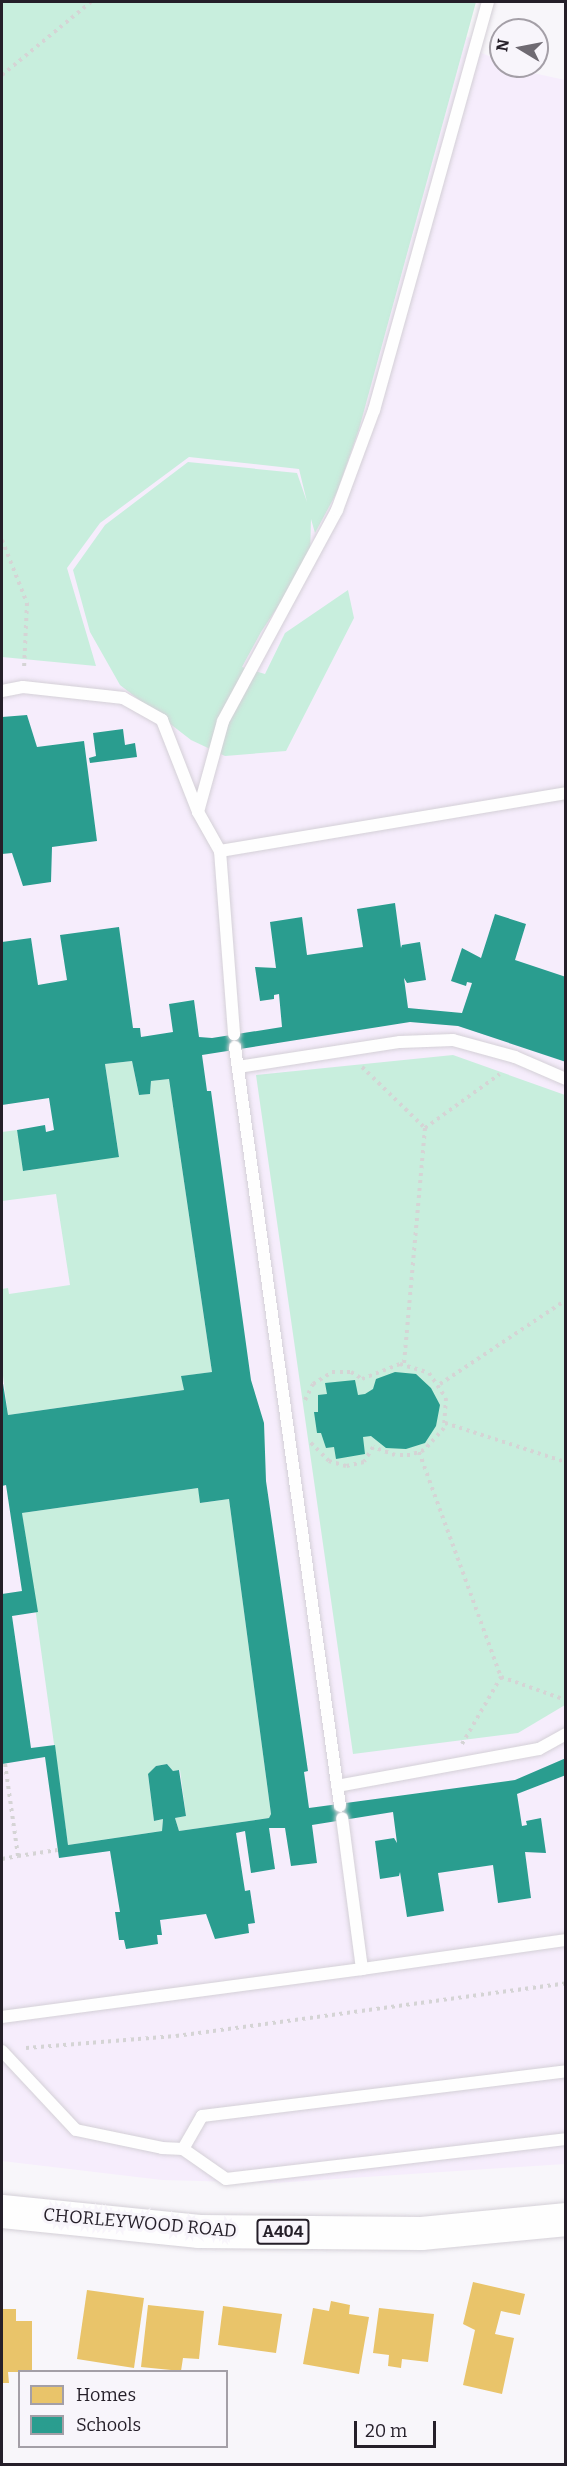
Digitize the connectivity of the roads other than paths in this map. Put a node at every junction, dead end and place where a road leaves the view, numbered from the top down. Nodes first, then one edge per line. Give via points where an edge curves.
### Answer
1 (488, 2) edge
2 (2, 691) edge
3 (566, 793) edge
4 (198, 812) junction
5 (220, 851) junction
6 (238, 1066) junction
7 (566, 1079) edge
8 (566, 1734) edge
9 (338, 1786) junction
10 (566, 1940) edge
11 (362, 1969) junction
12 (2, 2017) edge
13 (7, 2050) edge
14 (566, 2071) edge
15 (566, 2139) edge
16 (183, 2149) junction
17 (2, 2211) edge
18 (566, 2219) edge

1 - 4 lane via 374,410 337,510 224,721
2 - 4 lane via 23,687 123,698 162,720
3 - 5 lane
4 - 5 lane
5 - 6 lane
6 - 7 lane via 345,1050 453,1040 520,1059
6 - 9 lane
8 - 9 lane via 539,1749
9 - 11 lane
10 - 11 lane
11 - 12 lane
13 - 16 lane via 76,2130 121,2142
14 - 16 lane via 202,2116
15 - 16 lane via 225,2179
17 - 18 main road, CHORLEYWOOD ROAD / A404 via 199,2231 421,2233

